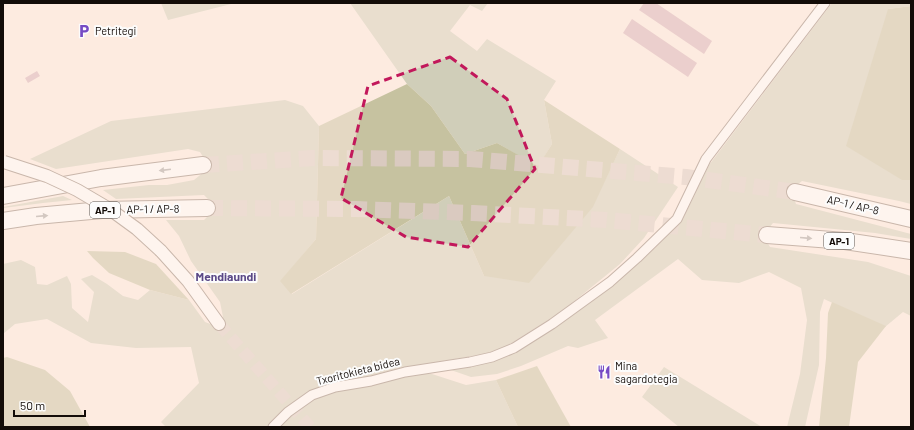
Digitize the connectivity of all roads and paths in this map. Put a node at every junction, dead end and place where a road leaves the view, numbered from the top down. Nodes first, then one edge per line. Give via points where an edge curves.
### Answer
1 (825, 3) edge
2 (3, 162) edge
3 (203, 165) tunnel mouth
4 (795, 192) tunnel mouth
5 (3, 196) edge
6 (207, 208) tunnel mouth
7 (911, 219) edge
8 (3, 221) edge
9 (767, 235) tunnel mouth
10 (911, 251) edge
11 (219, 324) tunnel mouth
12 (273, 427) edge

1 - 12 street, Txoritokieta bidea via 706,159 678,219 610,282 514,348 470,362 405,372 335,387 312,395 288,412
2 - 11 main road, bridge via 47,176 112,210 161,252 188,282
3 -> 5 highway via 101,178
4 - 7 highway, AP-1 / AP-8
8 -> 6 highway, AP-1 / AP-8 / AP-1 via 102,210
9 -> 10 highway, AP-1 via 844,241

